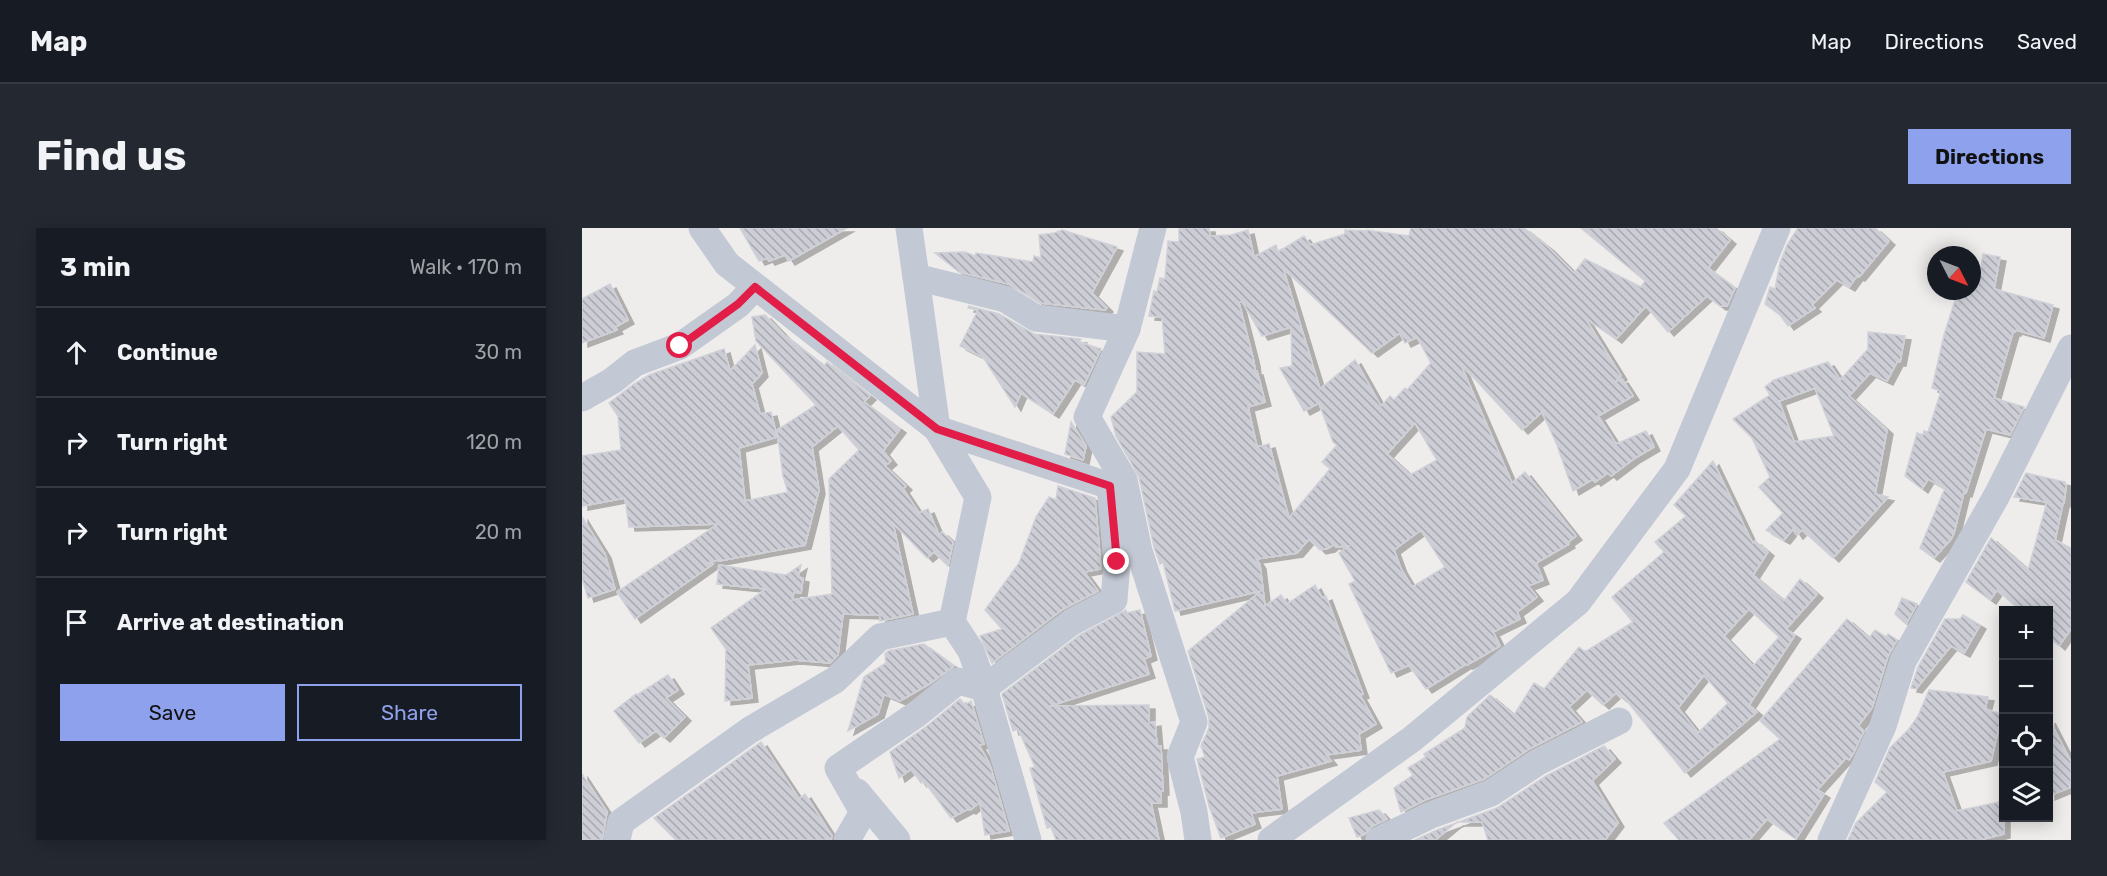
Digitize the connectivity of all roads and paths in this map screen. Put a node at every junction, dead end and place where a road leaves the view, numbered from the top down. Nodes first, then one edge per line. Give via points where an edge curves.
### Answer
1 (702, 228) edge
2 (909, 228) edge
3 (1153, 228) edge
4 (1777, 228) edge
5 (916, 277) junction
6 (755, 287) junction
7 (1127, 329) junction
8 (2071, 348) edge
9 (582, 398) edge
10 (937, 429) junction
11 (1117, 483) junction
12 (952, 622) junction
13 (984, 688) junction
14 (1619, 721) dead end
15 (838, 768) junction
16 (619, 831) edge
17 (594, 840) edge
18 (847, 840) edge
19 (897, 840) edge
20 (1028, 840) edge
21 (1198, 840) edge
22 (1271, 840) edge
23 (1379, 840) edge
24 (1831, 840) edge

1 - 6 street via 727,264
2 - 5 street
3 - 7 street
4 - 22 street via 1677,469 1578,602 1412,739
5 - 7 street via 1005,299 1036,318
5 - 10 street
6 - 9 street via 680,346 635,363
6 - 10 street
7 - 11 street via 1087,417
8 - 24 street via 1997,495 1903,661 1883,726
10 - 11 street
10 - 12 street via 978,497
11 - 13 street via 1114,600 1072,622
11 - 21 street via 1194,722 1180,757
12 - 13 street via 971,651
12 - 16 street via 880,637 835,680 750,730
13 - 15 street via 958,681
13 - 20 street
14 - 23 street via 1538,762 1491,793
15 - 18 street via 863,812
15 - 19 street
16 - 17 street

